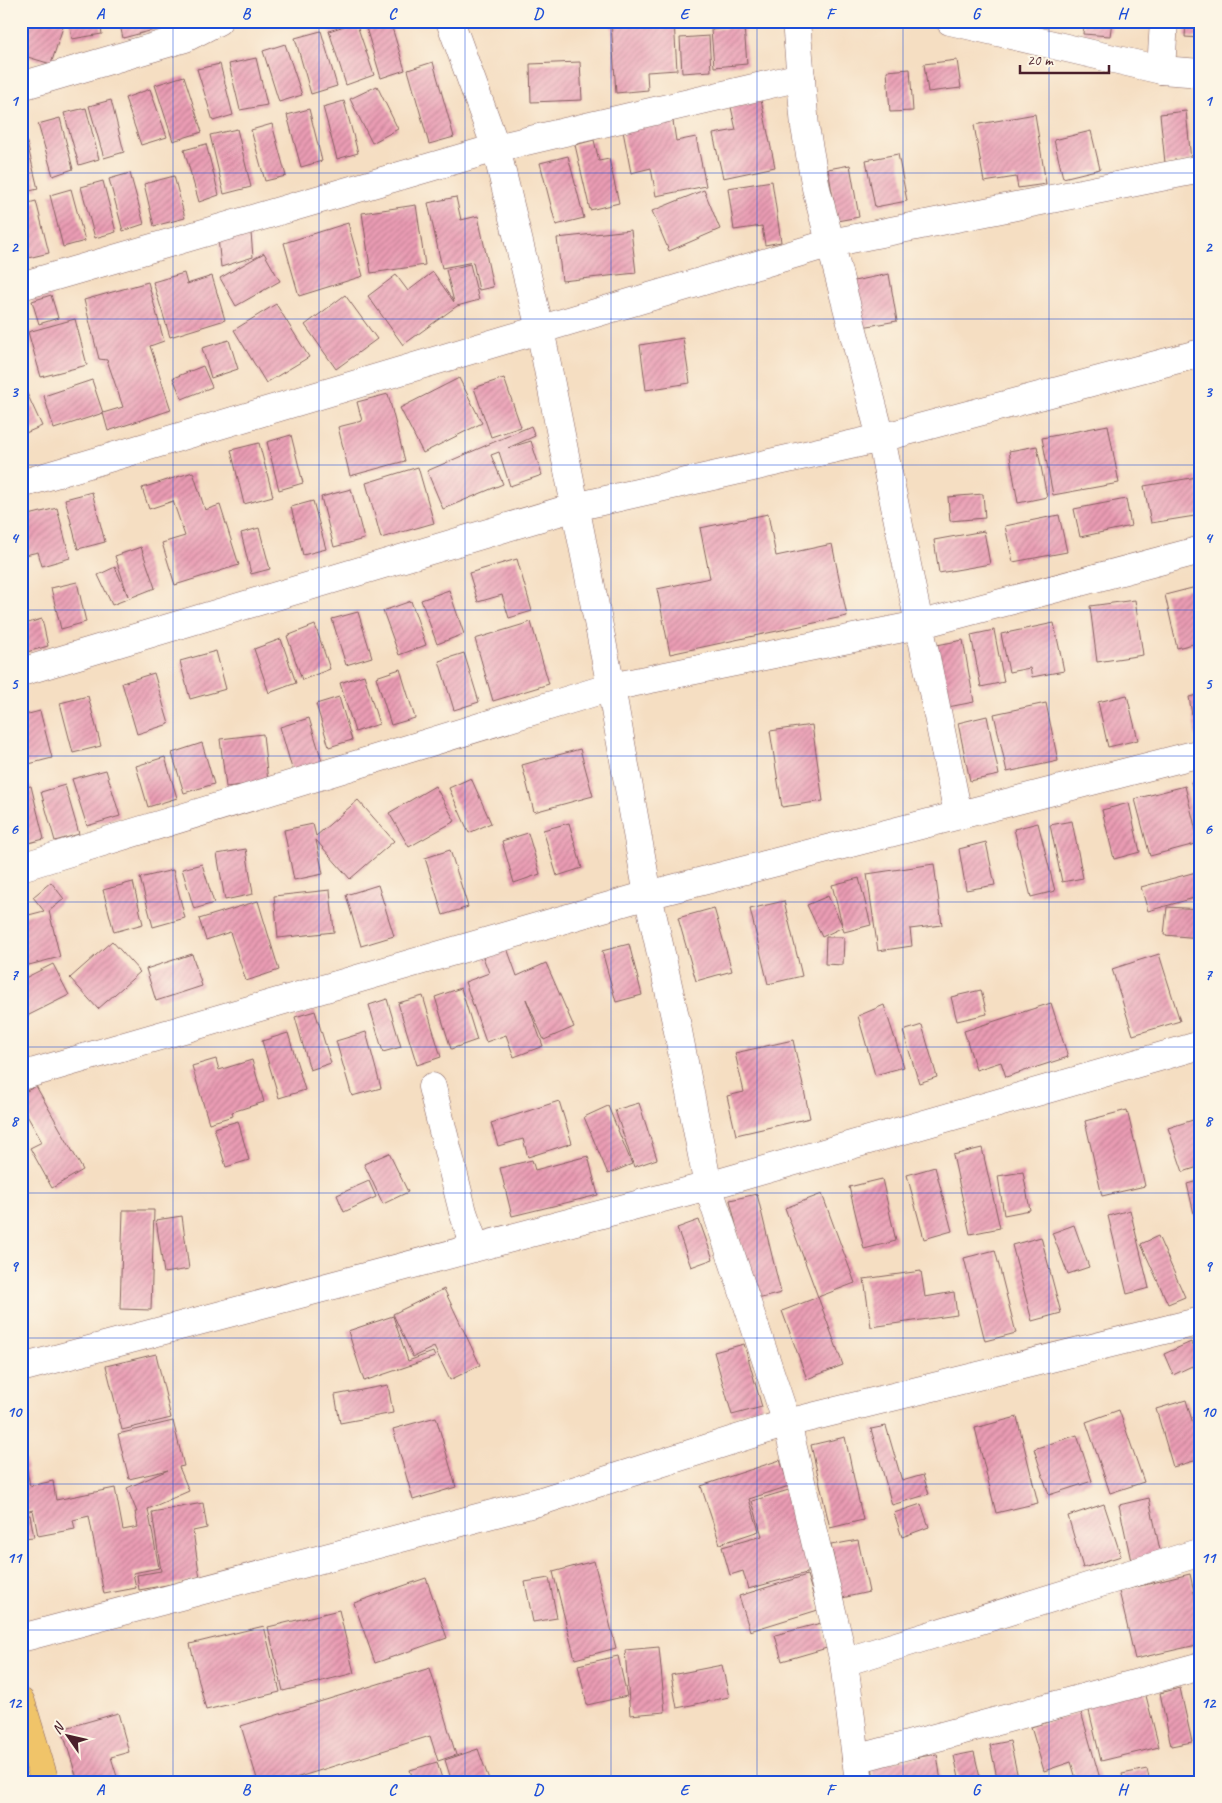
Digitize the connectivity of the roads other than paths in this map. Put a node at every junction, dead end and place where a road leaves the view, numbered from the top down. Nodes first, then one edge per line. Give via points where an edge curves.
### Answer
1 (450, 21) edge
2 (796, 21) edge
3 (950, 21) edge
4 (1164, 21) edge
5 (213, 22) edge
6 (1161, 70) junction
7 (1201, 73) edge
8 (801, 77) junction
9 (21, 86) edge
10 (496, 148) junction
11 (1201, 169) edge
12 (831, 243) junction
13 (21, 286) edge
14 (540, 329) junction
15 (1201, 353) edge
16 (881, 438) junction
17 (21, 484) edge
18 (575, 507) junction
19 (1201, 550) edge
20 (918, 625) junction
21 (21, 672) edge
22 (611, 687) junction
23 (1201, 754) edge
24 (958, 814) junction
25 (21, 867) edge
26 (648, 895) junction
27 (1201, 1045) edge
28 (21, 1076) edge
29 (432, 1087) dead end
30 (708, 1186) junction
31 (475, 1247) junction
32 (1201, 1321) edge
33 (21, 1368) edge
34 (787, 1423) junction
35 (1201, 1552) edge
36 (21, 1638) edge
37 (844, 1662) junction
38 (1201, 1666) edge
39 (21, 1702) edge
40 (858, 1770) edge
41 (45, 1782) edge

1 - 10 street
2 - 8 street
3 - 6 street
4 - 6 street
5 - 9 street via 185,38
6 - 7 street
8 - 10 street
8 - 12 street via 815,180
10 - 13 street
10 - 14 street
11 - 12 street
12 - 14 street
12 - 16 street
14 - 17 street
14 - 18 street
15 - 16 street
16 - 18 street
16 - 20 street
18 - 21 street
18 - 22 street
19 - 20 street
20 - 22 street
20 - 24 street
22 - 25 street
22 - 26 street
23 - 24 street
24 - 26 street
26 - 28 street
26 - 30 street
27 - 30 street
29 - 31 street via 463,1212
30 - 31 street
30 - 34 street
31 - 33 street
32 - 34 street
34 - 36 street via 538,1502
34 - 37 street
35 - 37 street
37 - 40 street
38 - 40 street
39 - 41 main road

